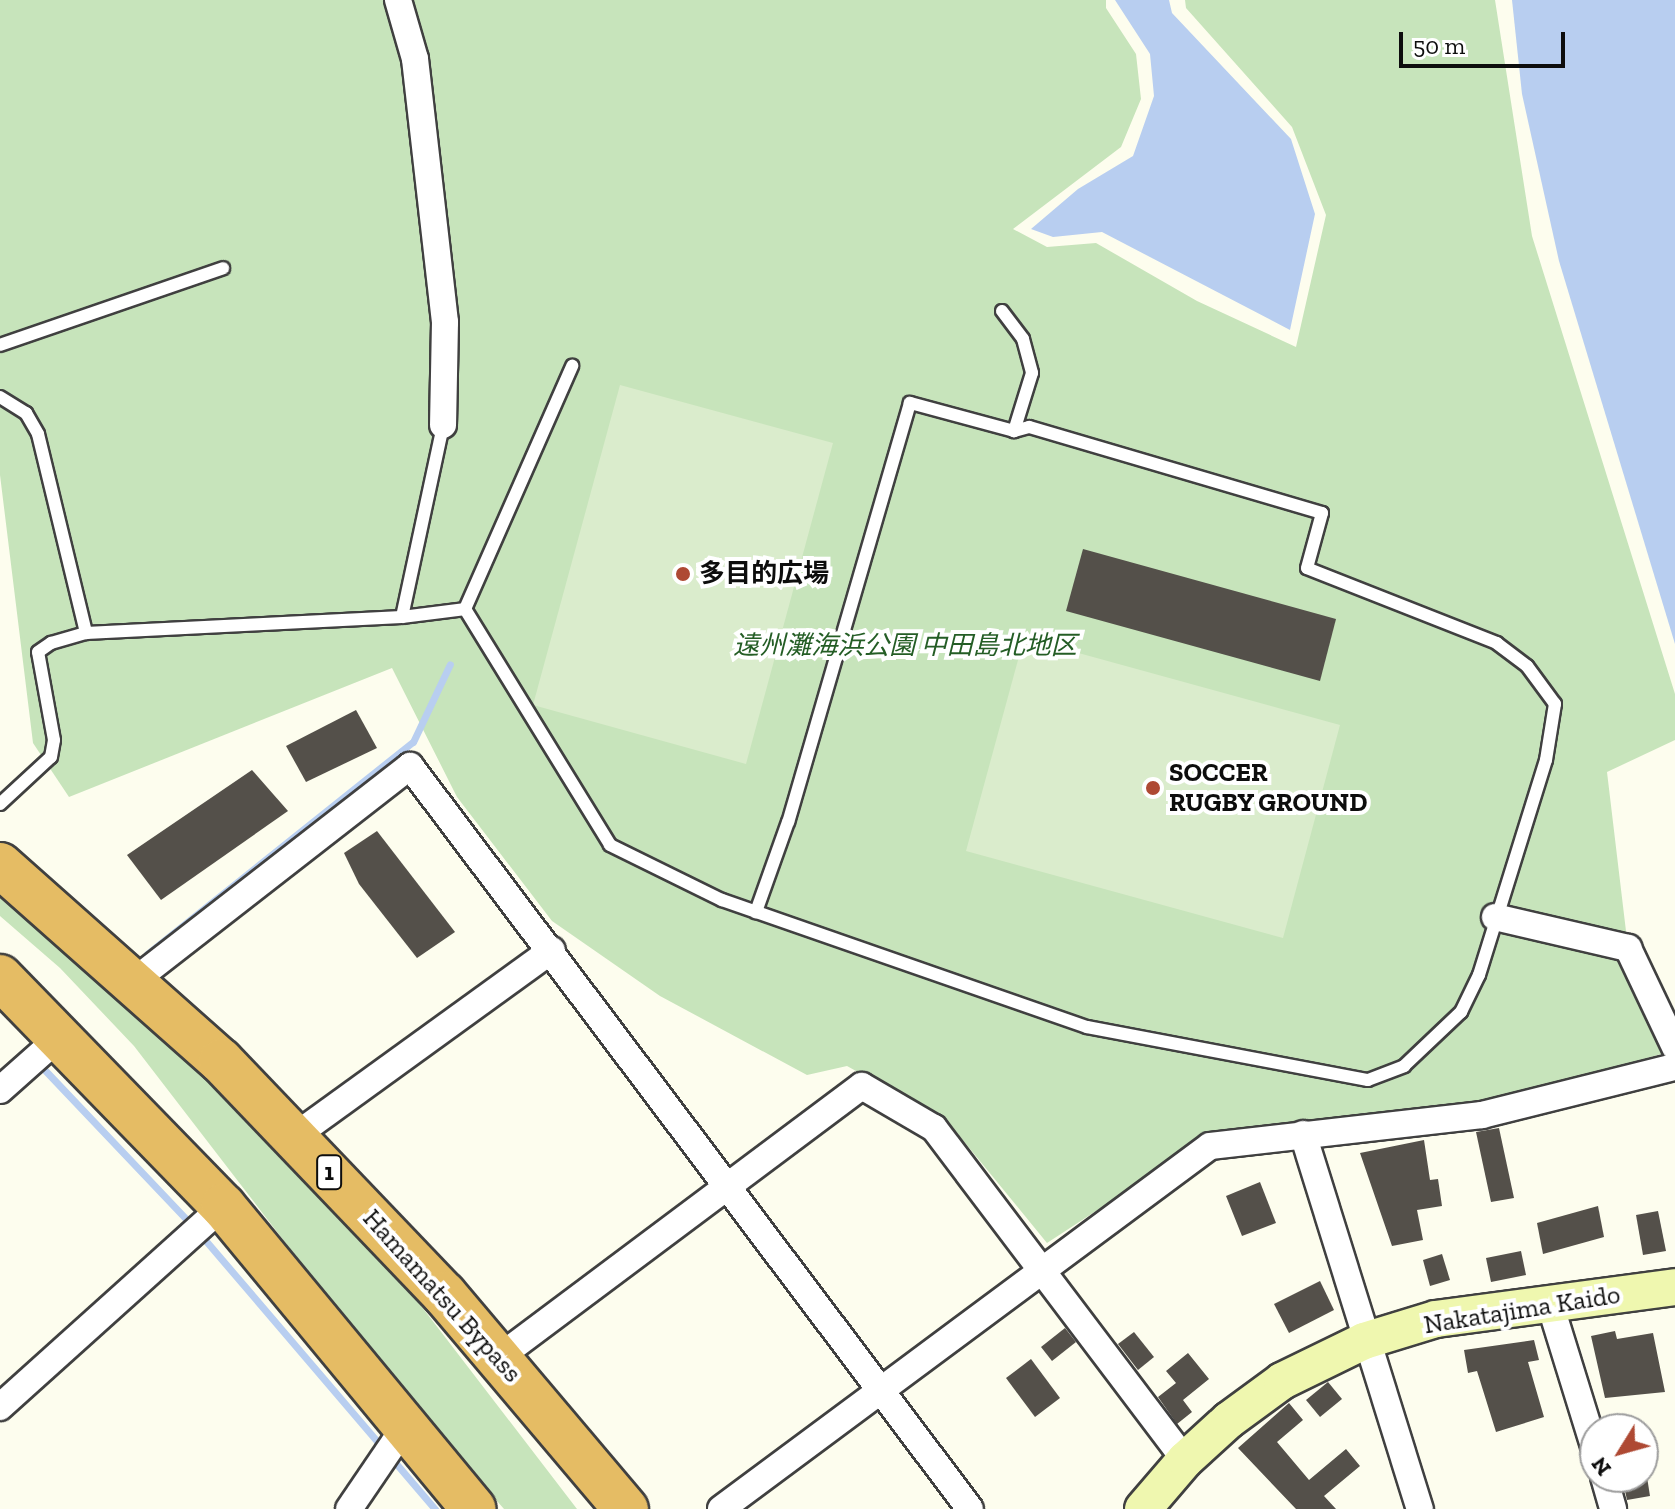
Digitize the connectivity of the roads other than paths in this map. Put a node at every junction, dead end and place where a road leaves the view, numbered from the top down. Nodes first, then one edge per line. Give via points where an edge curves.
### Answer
1 (398, 0) edge
2 (223, 268) dead end
3 (1002, 311) dead end
4 (0, 345) edge
5 (572, 366) dead end
6 (0, 397) edge
7 (443, 425) joint
8 (1014, 431) junction
9 (465, 609) junction
10 (402, 617) junction
11 (86, 633) junction
12 (0, 804) edge
13 (0, 865) edge
14 (756, 912) junction
15 (1495, 917) junction
16 (552, 950) junction
17 (0, 977) edge
18 (134, 981) junction
19 (62, 1035) junction
20 (1675, 1047) edge
21 (1675, 1067) edge
22 (0, 1090) edge
23 (1303, 1134) junction
24 (295, 1136) junction
25 (727, 1185) junction
26 (215, 1213) junction
27 (1044, 1271) junction
28 (1675, 1287) edge
29 (444, 1294) junction
30 (1550, 1304) junction
31 (1364, 1341) junction
32 (498, 1358) junction
33 (881, 1392) junction
34 (0, 1407) edge
35 (1584, 1413) edge
36 (400, 1434) junction
37 (1185, 1460) junction
38 (349, 1509) edge
39 (474, 1509) edge
40 (588, 1509) edge
41 (626, 1509) edge
42 (721, 1509) edge
43 (970, 1509) edge
44 (1143, 1509) edge
45 (1420, 1509) edge

1 - 7 street via 415,59 443,307
2 - 4 lane
3 - 8 lane via 1023,339 1032,373
5 - 9 lane
6 - 11 lane via 26,413 38,434
7 - 10 lane
8 - 14 lane via 910,403 788,822
8 - 15 lane via 1029,427 1322,513 1307,568 1497,643 1527,666 1555,704 1546,760
9 - 10 lane
9 - 14 lane via 610,845
10 - 11 lane
11 - 12 lane via 38,652 54,740 51,757
13 - 18 highway, Hamamatsu Bypass / 1
14 - 15 lane via 1087,1027 1368,1080 1404,1066 1461,1012 1479,975
15 - 20 street via 1628,948
16 - 18 street via 410,766
16 - 24 street
16 - 25 street
17 - 19 highway
18 - 24 highway, Hamamatsu Bypass / 1
19 - 22 street
19 - 26 highway
21 - 23 street via 1482,1115
23 - 27 street via 1210,1146
23 - 31 street
24 - 29 highway, Hamamatsu Bypass / 1
25 - 27 street via 862,1086 934,1128
25 - 32 street
25 - 33 street
26 - 34 street
26 - 36 highway
27 - 33 street
27 - 37 street
28 - 30 street, Nakatajima Kaido
29 - 32 highway, Hamamatsu Bypass / 1
29 - 40 highway
30 - 31 street, Nakatajima Kaido via 1436,1319
30 - 35 street
31 - 37 street, Nakatajima Kaido via 1282,1381
31 - 45 street
32 - 41 highway, Hamamatsu Bypass / 1
33 - 42 street
33 - 43 street
36 - 38 street
36 - 39 highway
37 - 44 street, Nakatajima Kaido

